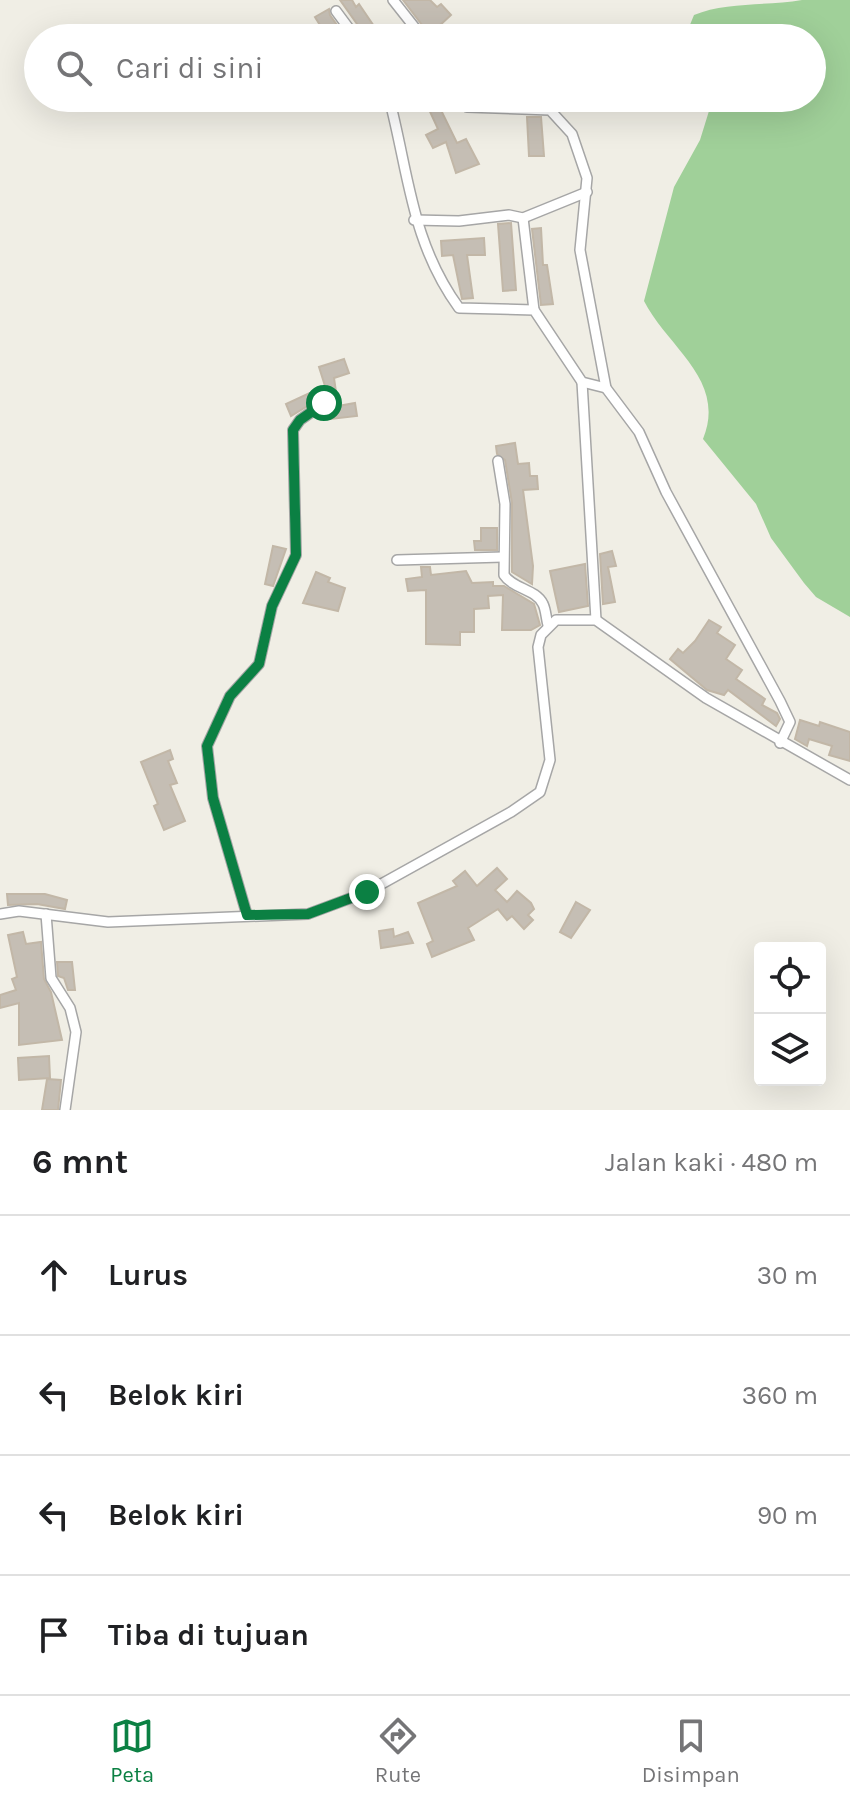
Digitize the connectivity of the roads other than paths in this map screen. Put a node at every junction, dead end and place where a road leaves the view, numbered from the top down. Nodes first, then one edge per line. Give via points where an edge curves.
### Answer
1 (393, 0) edge
2 (336, 11) dead end
3 (346, 24) edge
4 (412, 24) edge
5 (392, 112) edge
6 (552, 112) edge
7 (587, 192) junction
8 (523, 218) junction
9 (414, 220) junction
10 (534, 310) junction
11 (582, 382) junction
12 (606, 388) junction
13 (324, 403) dead end
14 (498, 461) dead end
15 (503, 557) junction
16 (397, 560) dead end
17 (596, 620) junction
18 (548, 625) junction
19 (780, 743) junction
20 (850, 780) edge
21 (0, 914) edge
22 (46, 914) junction
23 (247, 915) junction
24 (65, 1110) edge

1 - 4 street
2 - 3 street
5 - 9 street
6 - 7 street via 572,134
7 - 8 street
7 - 12 street via 580,250
8 - 9 street
8 - 10 street
9 - 10 street via 440,281 459,308
10 - 11 street
11 - 12 street
11 - 17 street
12 - 19 street via 639,432 780,701 790,722
13 - 23 street via 293,430 297,549 272,606 263,655 223,707 207,746 213,798
14 - 15 street via 505,504
15 - 16 street
15 - 18 street via 505,578 537,597
17 - 18 street
17 - 19 street
18 - 23 street via 538,647 550,760 540,792 332,908 308,914
19 - 20 street
21 - 22 street
22 - 23 street via 108,922
22 - 24 street via 51,978 70,1008 76,1032

